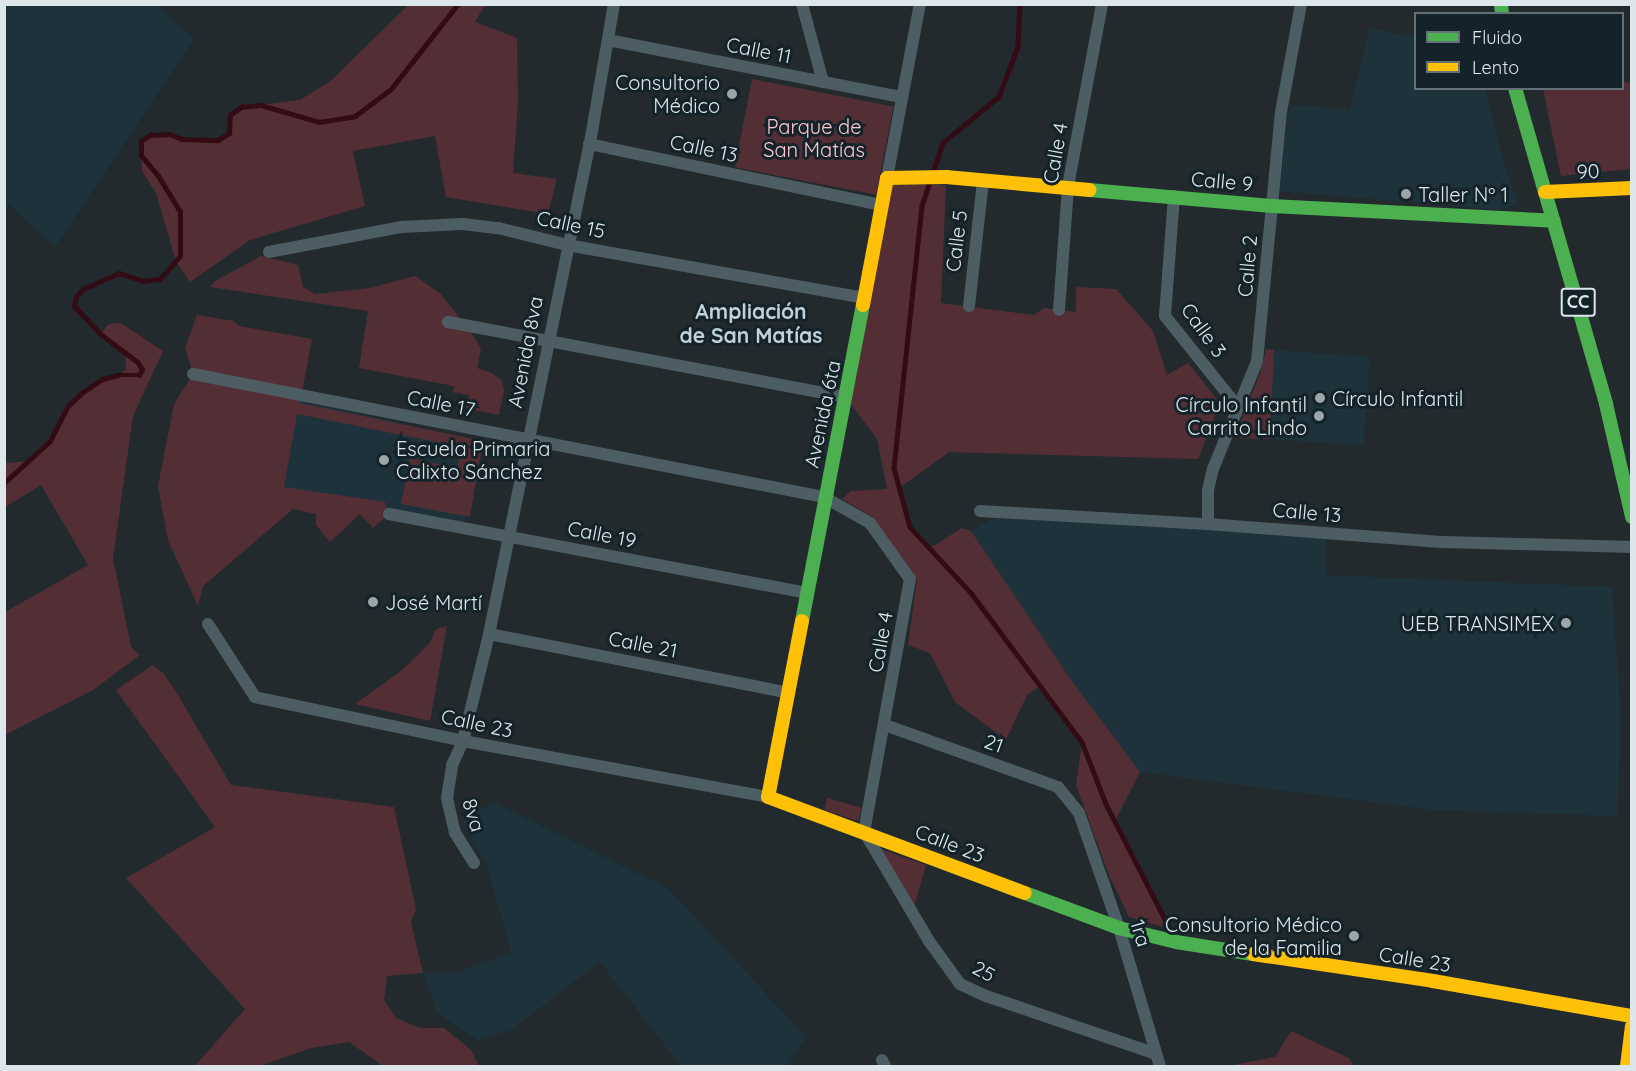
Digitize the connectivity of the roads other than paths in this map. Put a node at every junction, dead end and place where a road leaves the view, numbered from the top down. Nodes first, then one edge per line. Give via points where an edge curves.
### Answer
1 (614, 4) edge
2 (802, 4) edge
3 (920, 4) edge
4 (1102, 4) edge
5 (1301, 4) edge
6 (608, 40) junction
7 (823, 82) junction
8 (1516, 90) edge
9 (902, 98) junction
10 (589, 144) junction
11 (887, 178) junction
12 (983, 181) junction
13 (1068, 186) junction
14 (1632, 189) edge
15 (1545, 192) junction
16 (1174, 196) junction
17 (882, 205) junction
18 (1272, 206) junction
19 (1554, 221) junction
20 (567, 245) junction
21 (270, 252) dead end
22 (864, 298) junction
23 (969, 306) dead end
24 (1059, 310) dead end
25 (448, 322) dead end
26 (547, 341) junction
27 (193, 374) dead end
28 (846, 397) junction
29 (1237, 406) junction
30 (527, 439) junction
31 (824, 497) junction
32 (980, 511) dead end
33 (390, 514) dead end
34 (1632, 517) edge
35 (1208, 524) junction
36 (509, 536) junction
37 (1632, 547) edge
38 (807, 593) junction
39 (208, 624) dead end
40 (489, 633) junction
41 (789, 693) junction
42 (885, 725) junction
43 (463, 741) junction
44 (768, 797) junction
45 (1079, 813) joint
46 (864, 832) junction
47 (474, 863) dead end
48 (1119, 928) junction
49 (1632, 1016) edge
50 (1632, 1026) edge
51 (1156, 1054) junction
52 (1160, 1066) edge
53 (1628, 1066) edge

1 - 6 street, Avenida 8va
2 - 7 street
3 - 9 street, Avenida 6ta
4 - 13 street, Calle 4
5 - 18 street, Calle 2 via 1281,112
6 - 7 street, Calle 11
6 - 10 street, Avenida 8va
7 - 9 street, Calle 11
8 - 15 street, CC
9 - 11 street, Avenida 6ta
10 - 17 street, Calle 13
10 - 20 street, Avenida 8va
11 - 12 street, Calle 9
11 - 17 street, Avenida 6ta
12 - 13 street, Calle 9
12 - 23 street, Calle 5
13 - 16 street, Calle 9
13 - 24 street, Calle 4
14 - 15 street, 90
15 - 19 street, CC
16 - 18 street, Calle 9
16 - 29 street, Calle 3 via 1165,316
17 - 22 street, Avenida 6ta
18 - 19 street, Calle 9
18 - 29 street, Calle 2 via 1257,361
19 - 34 street, CC via 1606,404
20 - 21 street, Calle 15 via 498,228 427,224
20 - 22 street, Calle 15
20 - 26 street, Avenida 8va
22 - 28 street, Avenida 6ta
25 - 26 street
26 - 28 street
26 - 30 street, Avenida 8va
27 - 30 street, Calle 17
28 - 31 street, Avenida 6ta
29 - 35 street, Calle 2 via 1213,469 1208,490
30 - 31 street, Calle 17
30 - 36 street, Avenida 8va
31 - 38 street, Avenida 6ta
31 - 42 street, Calle 4 via 870,523 910,579
32 - 35 street, Calle 13
33 - 36 street, Calle 19
35 - 37 street, Calle 13 via 1444,543
36 - 38 street, Calle 19
36 - 40 street, Avenida 8va
38 - 41 street, Avenida 6ta
39 - 43 street, Calle 23 via 255,697
40 - 41 street, Calle 21
40 - 43 street, Avenida 8va
41 - 44 street, Avenida 6ta
42 - 45 street, 21 via 1058,787
42 - 46 street, Calle 4
43 - 44 street, Calle 23
43 - 47 street, 8va via 452,765 447,798 455,833
44 - 46 street, Calle 23
45 - 48 street, 1ra
46 - 48 street, Calle 23
46 - 51 street, 25 via 895,889 960,984
48 - 49 street, Calle 23 via 1176,942
48 - 51 street, 1ra
50 - 53 street
51 - 52 street, 1ra

